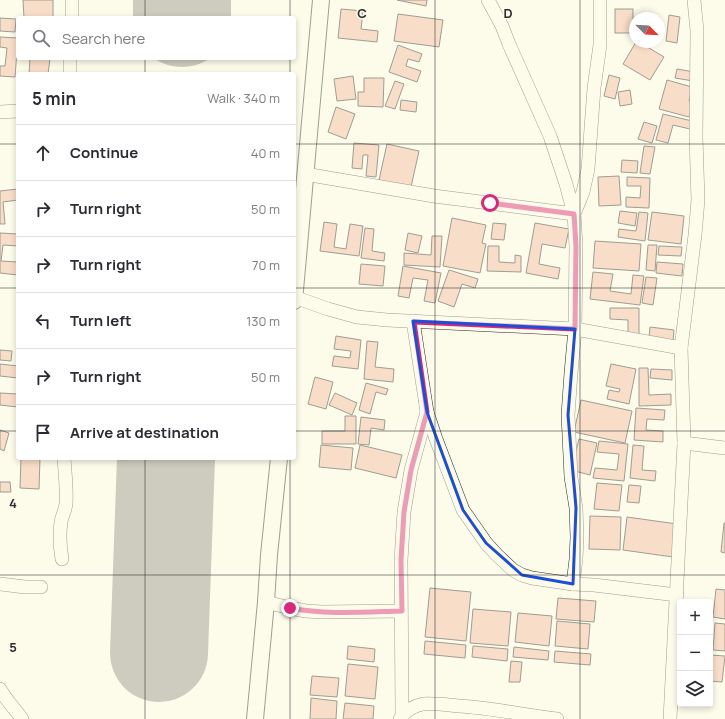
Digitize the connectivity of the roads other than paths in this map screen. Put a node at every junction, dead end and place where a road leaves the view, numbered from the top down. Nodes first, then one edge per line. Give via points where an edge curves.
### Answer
1 (72, 0) edge
2 (321, 0) edge
3 (488, 0) edge
4 (600, 0) edge
5 (694, 0) edge
6 (72, 16) edge
7 (70, 60) edge
8 (70, 72) edge
9 (16, 111) edge
10 (0, 112) edge
11 (305, 174) junction
12 (574, 214) junction
13 (296, 275) edge
14 (296, 298) edge
15 (414, 322) junction
16 (575, 329) junction
17 (681, 348) junction
18 (427, 412) junction
19 (684, 443) junction
20 (725, 448) edge
21 (64, 460) edge
22 (279, 460) edge
23 (62, 559) dead end
24 (0, 584) edge
25 (573, 584) junction
26 (42, 587) dead end
27 (676, 595) junction
28 (266, 602) junction
29 (402, 611) junction
30 (0, 689) edge
31 (401, 717) edge
32 (22, 719) edge
33 (255, 719) edge
34 (557, 719) edge
35 (670, 719) edge

1 - 6 street
2 - 11 street
3 - 12 street via 550,136
4 - 12 street via 600,45 588,169
5 - 17 street via 697,31 698,200
7 - 8 street
9 - 10 street
11 - 12 street via 434,196
11 - 13 street
12 - 16 street
14 - 15 street via 357,317
15 - 16 street
15 - 18 street
16 - 17 street
16 - 25 street via 568,416 577,537
17 - 19 street
18 - 25 street via 463,510 486,543 513,570 522,575
18 - 29 street via 411,470 404,512 401,560
19 - 20 street
19 - 27 street
21 - 23 street via 66,505 60,531
22 - 28 street
24 - 26 street
25 - 27 street
27 - 35 street
28 - 29 street via 322,612
28 - 33 street
29 - 31 street
30 - 32 street
31 - 34 street via 411,708 422,704 444,704

